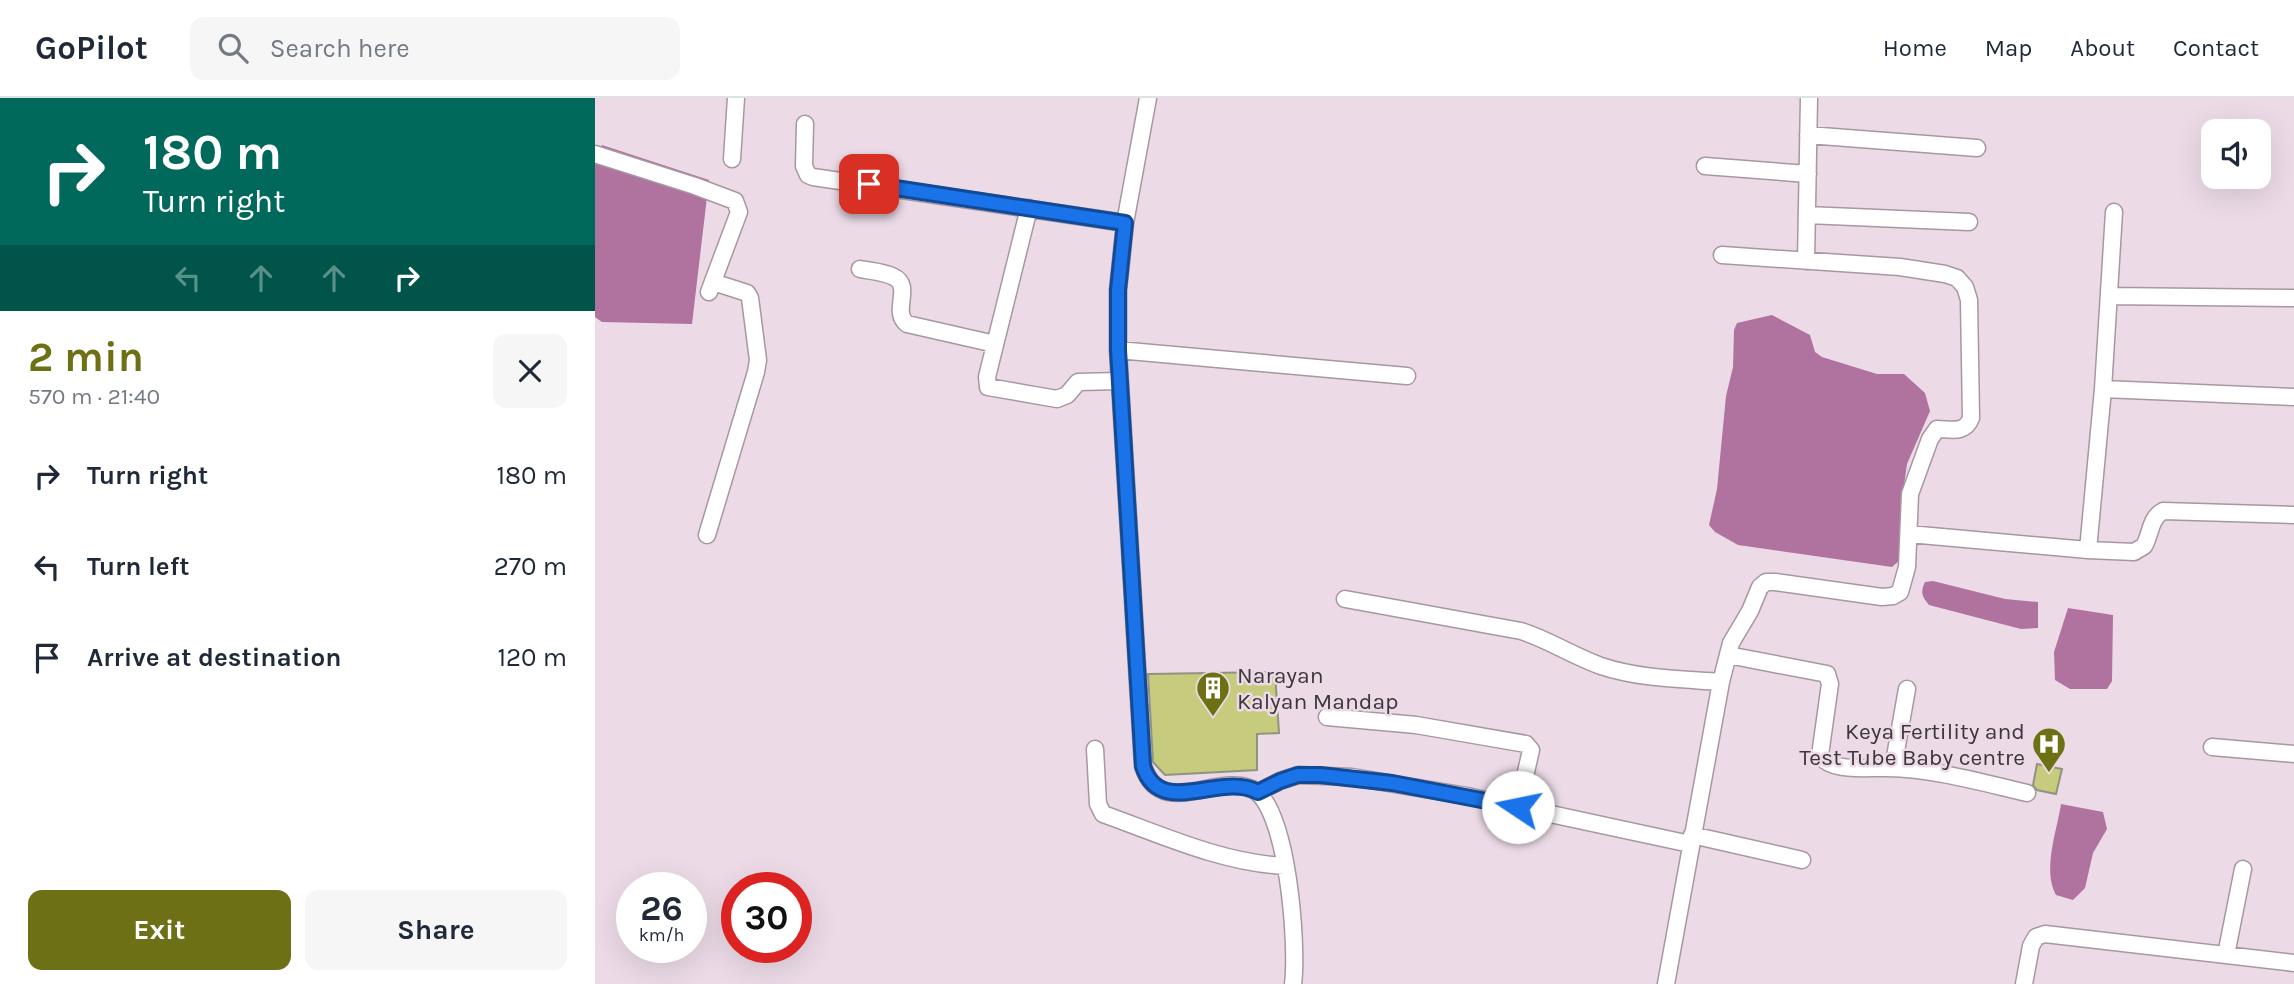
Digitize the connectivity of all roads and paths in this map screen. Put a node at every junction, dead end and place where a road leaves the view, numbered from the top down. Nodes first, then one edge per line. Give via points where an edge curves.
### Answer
1 (736, 98) edge
2 (1148, 98) edge
3 (1809, 98) edge
4 (805, 124) dead end
5 (1808, 135) junction
6 (1977, 148) dead end
7 (595, 154) edge
8 (732, 159) dead end
9 (1705, 166) dead end
10 (1808, 174) junction
11 (1029, 208) junction
12 (2114, 212) dead end
13 (1807, 215) junction
14 (1969, 222) dead end
15 (1125, 223) junction
16 (1722, 255) dead end
17 (1806, 261) junction
18 (860, 269) dead end
19 (2109, 296) junction
20 (2294, 298) edge
21 (995, 344) junction
22 (1118, 350) junction
23 (1407, 376) dead end
24 (1119, 381) junction
25 (2103, 389) junction
26 (2294, 397) edge
27 (2294, 515) edge
28 (707, 534) dead end
29 (1909, 534) junction
30 (2088, 550) junction
31 (1345, 598) dead end
32 (1728, 655) junction
33 (1721, 682) junction
34 (1907, 689) dead end
35 (1327, 717) dead end
36 (2212, 747) dead end
37 (1095, 749) dead end
38 (2294, 754) edge
39 (1893, 768) junction
40 (1258, 792) junction
41 (2027, 793) dead end
42 (1518, 807) junction
43 (1691, 839) junction
44 (1802, 860) dead end
45 (1285, 866) junction
46 (2243, 869) dead end
47 (2226, 955) junction
48 (2294, 963) edge
49 (1293, 984) edge
50 (1666, 984) edge
51 (2024, 984) edge

1 - 8 street
2 - 15 street
3 - 5 street
4 - 11 street via 804,166 813,177
5 - 6 street
5 - 10 street
7 - 28 street via 735,201 739,212 711,287 747,293 751,298 758,360
9 - 10 street
10 - 13 street
11 - 15 street
11 - 21 street
12 - 19 street
13 - 14 street
13 - 17 street
15 - 22 street
16 - 17 street
17 - 29 street via 1945,274 1965,287 1971,418 1963,429 1933,432 1910,494
18 - 21 street via 899,281 900,315 907,324
19 - 20 street
19 - 25 street
21 - 24 street via 986,383 992,389 1057,399 1079,382
22 - 23 street
22 - 24 street
24 - 40 street via 1146,777 1154,786 1175,793 1231,786
25 - 26 street
25 - 30 street
27 - 30 street via 2163,511 2157,514 2140,550
29 - 30 street
29 - 32 street via 1900,592 1882,597 1766,582
31 - 33 street via 1521,631 1577,657 1636,674
32 - 33 street
32 - 39 street via 1827,674 1831,684 1820,755 1824,761
33 - 43 street
34 - 39 street
35 - 42 street via 1416,725 1527,744 1531,750
36 - 38 street
37 - 45 street via 1098,804 1104,814 1203,850
39 - 41 street via 1932,771
40 - 42 street via 1298,775 1320,775 1392,783
40 - 45 street via 1268,803
42 - 43 street
43 - 44 street
43 - 50 street
45 - 49 street via 1295,936
46 - 47 street
47 - 48 street
47 - 51 street via 2045,934 2036,937 2031,946

